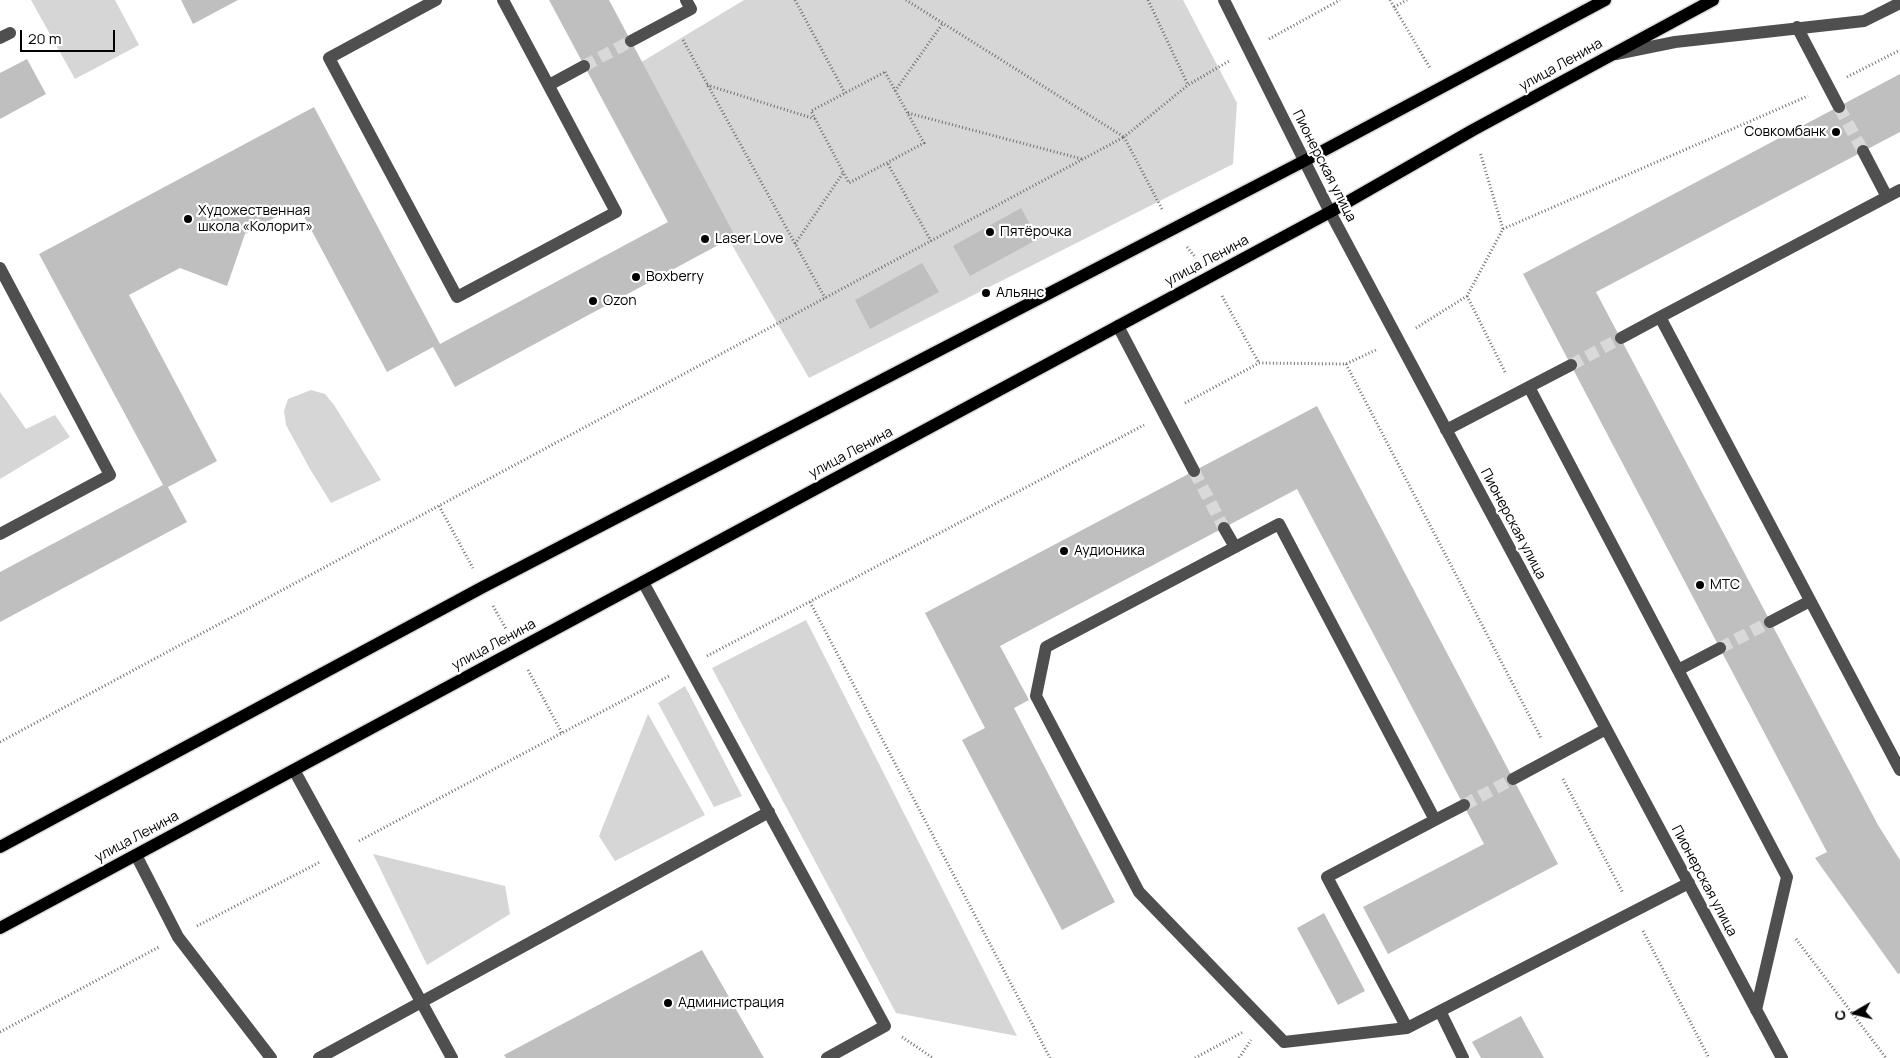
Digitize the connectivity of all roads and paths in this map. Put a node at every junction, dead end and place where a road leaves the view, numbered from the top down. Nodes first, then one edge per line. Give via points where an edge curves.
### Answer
1 (436, 0) edge
2 (503, 0) edge
3 (686, 0) edge
4 (794, 0) edge
5 (906, 0) edge
6 (1148, 0) edge
7 (1224, 0) edge
8 (1340, 0) edge
9 (1390, 0) edge
10 (1407, 0) edge
11 (1605, 0) edge
12 (1713, 0) edge
13 (1900, 3) edge
14 (1394, 7) junction
15 (672, 20) junction
16 (943, 23) junction
17 (1797, 27) junction
18 (631, 41) tunnel mouth
19 (1249, 50) junction
20 (1900, 50) edge
21 (1608, 56) junction
22 (584, 66) tunnel mouth
23 (549, 85) junction
24 (708, 85) junction
25 (1188, 85) junction
26 (1829, 87) junction
27 (1441, 88) junction
28 (895, 91) junction
29 (845, 93) junction
30 (1839, 107) tunnel mouth
31 (907, 113) junction
32 (816, 119) junction
33 (1473, 130) junction
34 (1124, 136) junction
35 (1863, 151) tunnel mouth
36 (1082, 159) junction
37 (1304, 161) junction
38 (888, 164) junction
39 (843, 173) junction
40 (1900, 190) edge
41 (1887, 197) junction
42 (1330, 212) junction
43 (1173, 229) junction
44 (1503, 229) junction
45 (931, 241) junction
46 (795, 244) junction
47 (0, 268) edge
48 (1211, 276) junction
49 (825, 298) junction
50 (1660, 317) junction
51 (1118, 326) junction
52 (1621, 338) tunnel mouth
53 (1398, 339) junction
54 (1259, 363) junction
55 (1346, 364) junction
56 (1571, 365) tunnel mouth
57 (1529, 387) junction
58 (1164, 414) junction
59 (1446, 430) junction
60 (1194, 471) tunnel mouth
61 (438, 506) junction
62 (1224, 528) tunnel mouth
63 (0, 534) edge
64 (1234, 548) junction
65 (643, 582) junction
66 (483, 587) junction
67 (1810, 600) junction
68 (810, 602) junction
69 (1770, 622) tunnel mouth
70 (1720, 648) tunnel mouth
71 (517, 650) junction
72 (689, 666) junction
73 (1678, 670) junction
74 (1606, 729) junction
75 (562, 733) junction
76 (0, 742) edge
77 (1552, 758) junction
78 (294, 770) junction
79 (1900, 770) edge
80 (1513, 779) tunnel mouth
81 (1464, 805) tunnel mouth
82 (769, 812) junction
83 (1435, 820) junction
84 (0, 847) edge
85 (339, 851) junction
86 (136, 856) junction
87 (1689, 883) junction
88 (1633, 912) junction
89 (0, 928) edge
90 (178, 937) junction
91 (422, 1003) junction
92 (1756, 1010) junction
93 (1440, 1011) junction
94 (1264, 1021) junction
95 (885, 1026) junction
96 (1407, 1028) junction
97 (0, 1032) edge
98 (271, 1058) edge
99 (319, 1058) edge
100 (452, 1058) edge
101 (827, 1058) edge
102 (933, 1058) edge
103 (1050, 1058) edge
104 (1195, 1058) edge
105 (1239, 1058) edge
106 (1463, 1058) edge
107 (1709, 1058) edge
108 (1782, 1058) edge

1 - 23 street via 329,58 457,297 616,212
2 - 23 street
3 - 15 street via 691,9
4 - 29 path
5 - 16 path
6 - 25 path
7 - 19 street, Пионерская улица
8 - 19 path
9 - 14 path
10 - 14 path
11 - 27 main road
12 - 21 main road, улица Ленина
13 - 17 street via 1864,21
14 - 27 path
15 - 18 street
15 - 24 path
16 - 28 path
16 - 34 path
17 - 21 street via 1676,42
17 - 26 street
19 - 25 path
19 - 37 street, Пионерская улица
20 - 26 path
21 - 33 main road, улица Ленина
22 - 23 street
24 - 32 path
24 - 46 path
25 - 34 path
26 - 30 street
26 - 44 path
27 - 37 main road
28 - 29 path via 885,72
28 - 31 path
29 - 32 path via 811,112
31 - 36 path
31 - 38 path via 924,143
32 - 39 path
33 - 42 main road, улица Ленина
33 - 44 path
34 - 36 path
34 - 43 path
35 - 41 street
36 - 45 path
37 - 42 street, Пионерская улица
37 - 43 main road
38 - 39 path via 850,184
38 - 45 path
39 - 46 path
40 - 41 street
41 - 50 street
42 - 48 main road, улица Ленина
42 - 53 street, Пионерская улица
43 - 48 path
43 - 66 main road
44 - 53 path via 1467,296
45 - 49 path
46 - 49 path
47 - 63 street via 110,475
48 - 51 main road, улица Ленина
48 - 54 path
49 - 61 path
50 - 52 street
50 - 67 street
51 - 58 street
51 - 65 main road, улица Ленина
53 - 55 path
53 - 59 street, Пионерская улица
54 - 55 path
54 - 58 path
55 - 77 path
56 - 57 street
57 - 59 street
57 - 73 street
58 - 60 street
58 - 68 path
59 - 74 street, Пионерская улица
61 - 66 path
61 - 76 path
62 - 64 street
64 - 83 street via 1279,524
64 - 94 street via 1046,647 1036,696 1139,892
65 - 71 main road, улица Ленина
65 - 72 street
66 - 71 path
66 - 84 main road
67 - 69 street
67 - 79 street
68 - 72 path
68 - 103 path
70 - 73 street
71 - 75 path
71 - 78 main road, улица Ленина
72 - 75 path
72 - 82 street
73 - 92 street via 1787,877
74 - 77 street
74 - 87 street, Пионерская улица
75 - 85 path
77 - 80 street
77 - 88 path
78 - 85 street
78 - 86 main road, улица Ленина
81 - 83 street
82 - 91 street
82 - 95 street
83 - 96 street via 1327,877
85 - 90 path
85 - 91 street
86 - 89 main road, улица Ленина
86 - 90 street
87 - 88 street
87 - 92 street, Пионерская улица
88 - 93 street
88 - 107 path
90 - 97 path
90 - 98 street
91 - 99 street
91 - 100 street
92 - 108 street, Пионерская улица
93 - 96 street
93 - 106 street
94 - 96 street via 1284,1042
94 - 104 path
94 - 105 path
95 - 101 street
95 - 102 path

